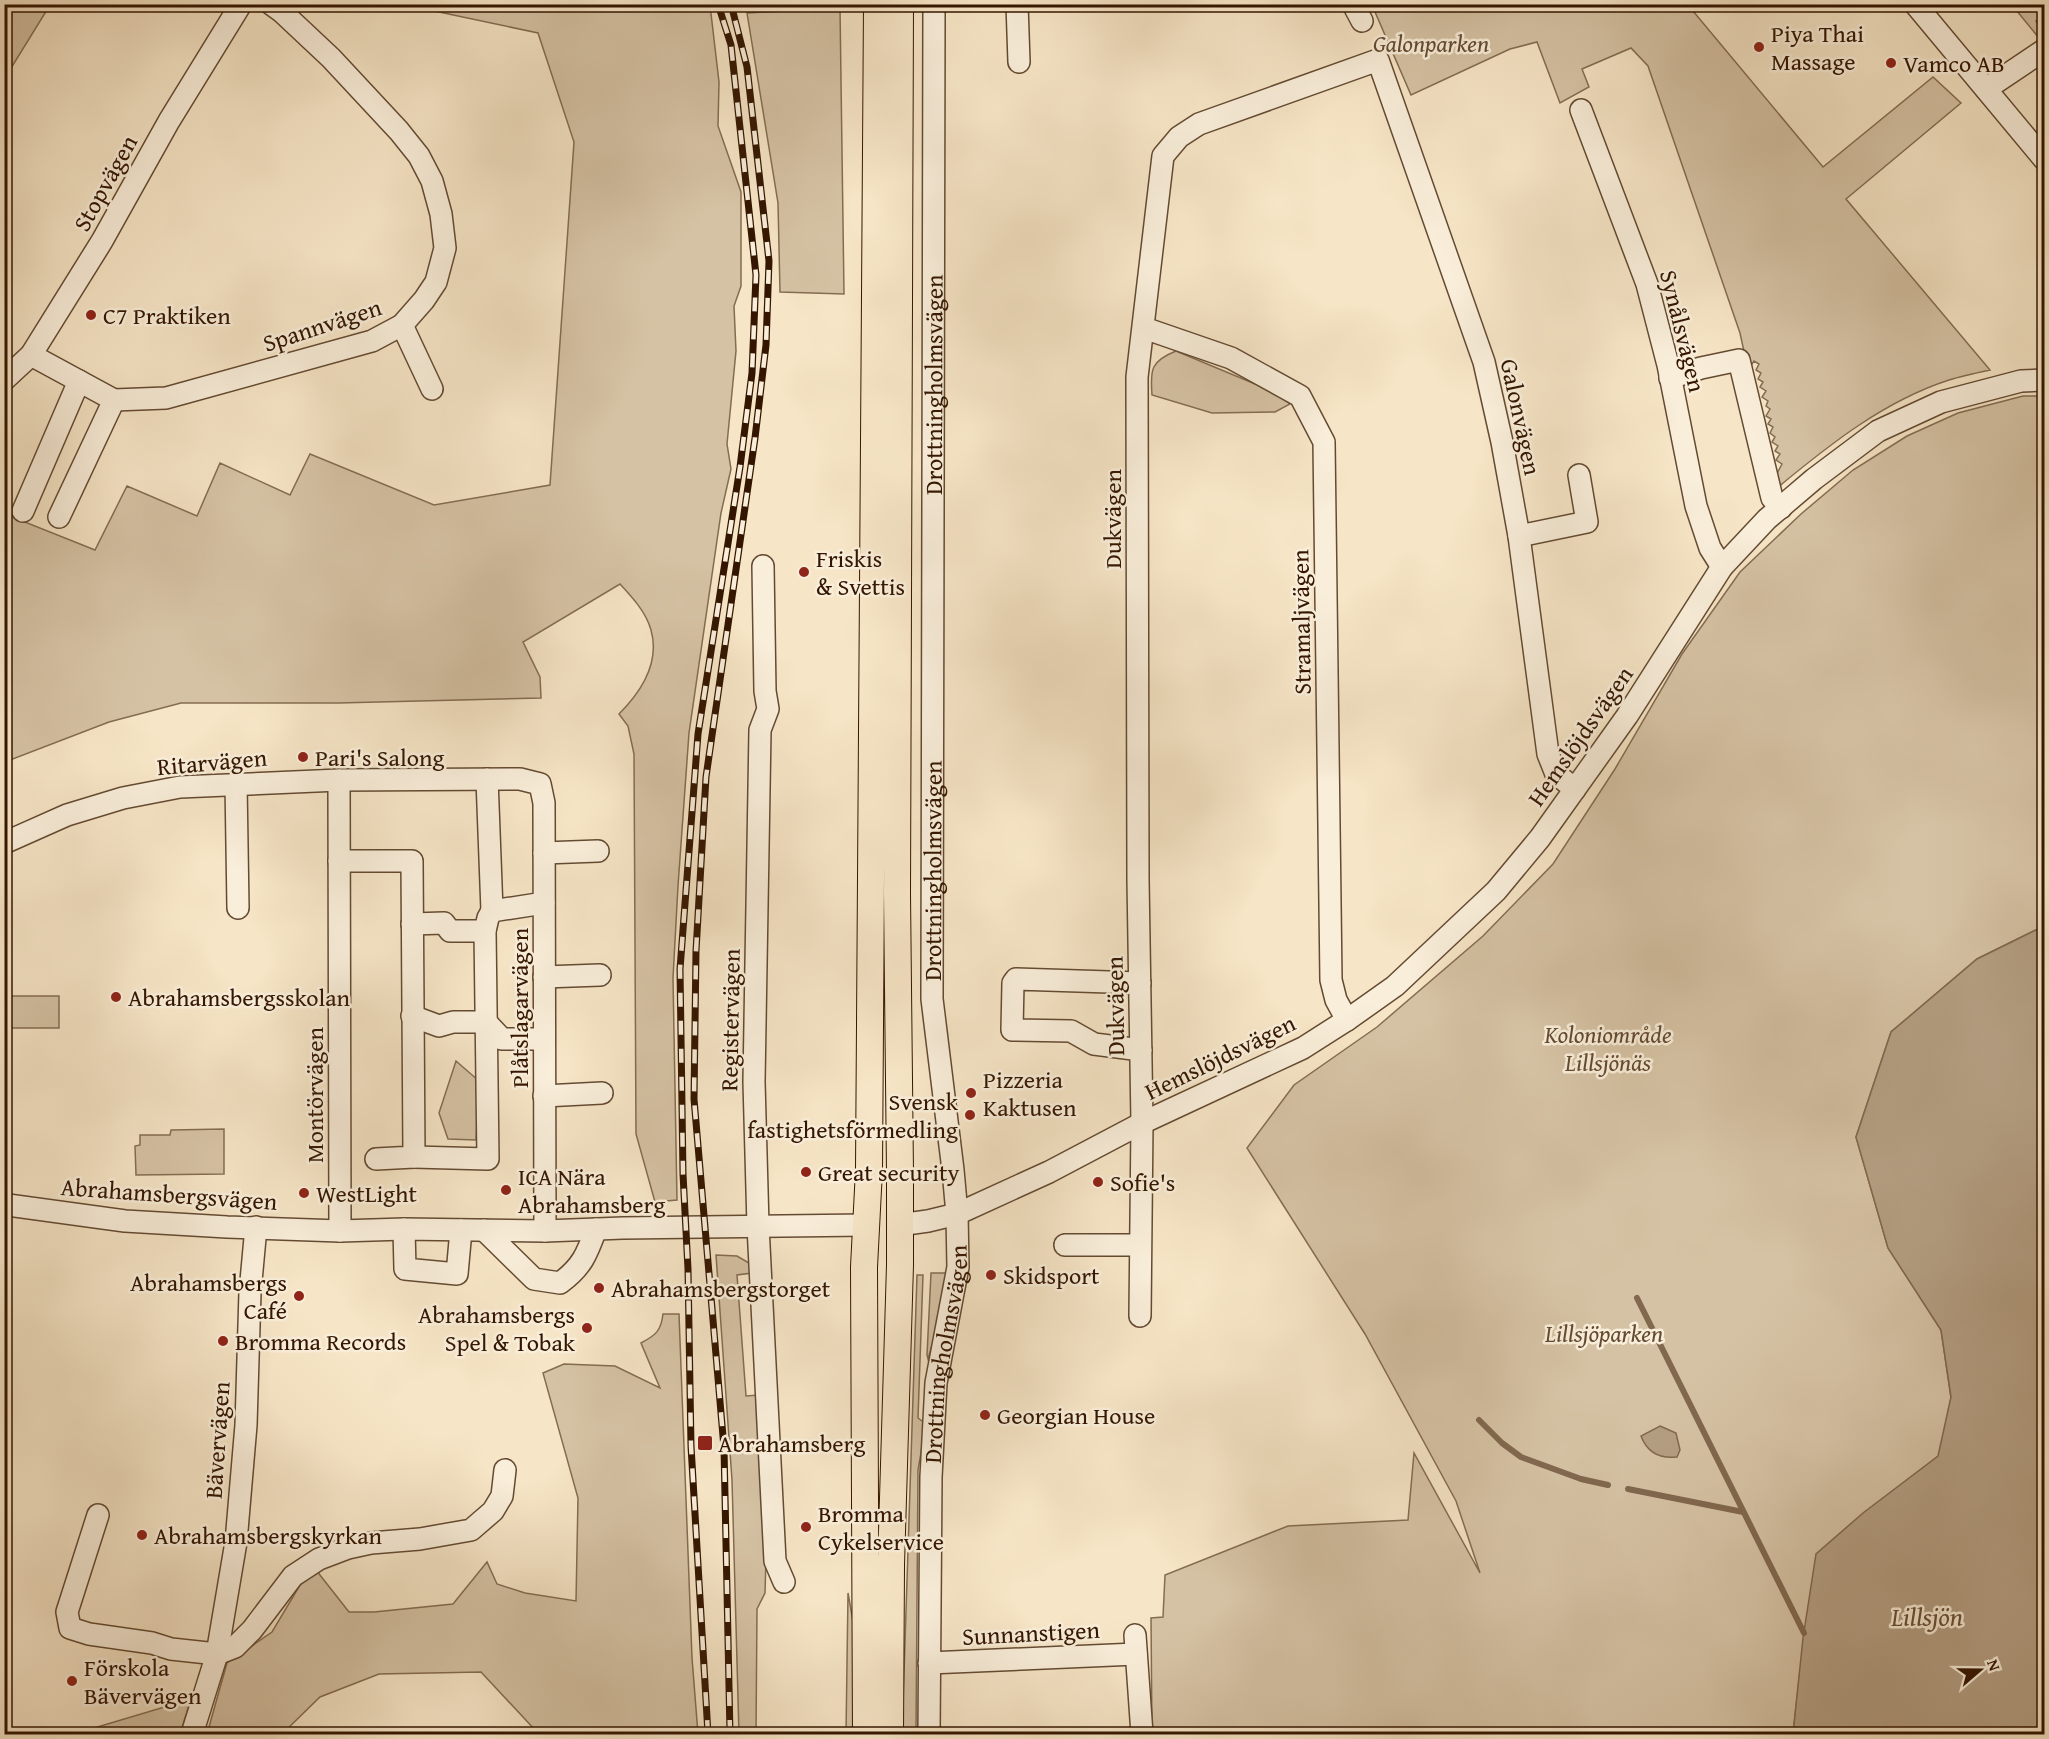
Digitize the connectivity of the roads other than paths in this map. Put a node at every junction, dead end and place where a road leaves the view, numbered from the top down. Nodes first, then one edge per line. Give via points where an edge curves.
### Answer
1 (241, 4) edge
2 (271, 4) edge
3 (877, 4) edge
4 (900, 4) edge
5 (934, 4) edge
6 (1017, 4) edge
7 (1915, 4) edge
8 (2044, 50) edge
9 (1378, 60) joint
10 (1019, 62) dead end
11 (1986, 89) junction
12 (1581, 110) dead end
13 (2044, 159) edge
14 (402, 325) junction
15 (1144, 328) junction
16 (31, 355) junction
17 (1671, 378) junction
18 (4, 380) edge
19 (2044, 380) edge
20 (79, 381) junction
21 (432, 389) dead end
22 (114, 400) junction
23 (1579, 475) dead end
24 (1781, 508) junction
25 (23, 512) dead end
26 (59, 517) dead end
27 (1519, 536) junction
28 (763, 566) dead end
29 (1722, 567) junction
30 (487, 779) junction
31 (339, 780) junction
32 (236, 783) junction
33 (540, 784) joint
34 (1575, 789) junction
35 (4, 843) edge
36 (598, 851) dead end
37 (544, 853) junction
38 (339, 861) junction
39 (544, 903) junction
40 (238, 908) dead end
41 (492, 911) junction
42 (412, 924) junction
43 (485, 931) junction
44 (600, 975) dead end
45 (544, 977) junction
46 (1140, 983) junction
47 (412, 1016) junction
48 (1347, 1020) junction
49 (486, 1022) junction
50 (544, 1039) junction
51 (1141, 1050) junction
52 (602, 1093) dead end
53 (544, 1096) junction
54 (1142, 1123) junction
55 (414, 1157) junction
56 (376, 1159) dead end
57 (6, 1204) edge
58 (957, 1214) junction
59 (866, 1225) junction
60 (899, 1225) junction
61 (758, 1226) junction
62 (256, 1227) junction
63 (404, 1229) junction
64 (596, 1229) junction
65 (461, 1230) junction
66 (484, 1230) junction
67 (340, 1231) junction
68 (544, 1231) junction
69 (1065, 1245) dead end
70 (1140, 1245) junction
71 (1140, 1316) dead end
72 (505, 1470) dead end
73 (98, 1515) dead end
74 (784, 1582) dead end
75 (217, 1654) junction
76 (929, 1663) junction
77 (192, 1734) edge
78 (866, 1734) edge
79 (890, 1734) edge
80 (929, 1734) edge
81 (1142, 1734) edge

1 - 16 street, Stopvägen
2 - 14 street, Spannvägen via 331,58 399,131 432,181 445,248 436,282
3 - 59 main road
4 - 60 main road, Drottningholmsvägen
5 - 58 street, Drottningholmsvägen via 932,999
6 - 10 street
7 - 11 street
8 - 11 street
9 - 15 street, Dukvägen via 1199,124 1179,137 1163,156
9 - 27 street, Galonvägen via 1484,362
11 - 13 street
12 - 17 street, Synålsvägen via 1647,284
14 - 21 street
14 - 22 street, Spannvägen via 372,341 166,398
15 - 46 street, Dukvägen via 1137,377
15 - 48 street, Stramaljvägen via 1231,358 1300,396 1324,442 1331,980
16 - 18 street, Stopvägen
16 - 20 street
17 - 24 street via 1739,360 1772,498
17 - 29 street, Synålsvägen via 1696,506 1710,548
19 - 24 street, Hemslöjdsvägen via 2021,381 1941,402 1878,431
20 - 22 street
20 - 25 street
22 - 26 street
23 - 27 street via 1587,522
24 - 29 street, Hemslöjdsvägen
27 - 34 street, Galonvägen via 1548,754 1556,774
28 - 61 street, Registervägen via 768,709 760,730 754,1082
29 - 34 street, Hemslöjdsvägen
30 - 31 street, Ritarvägen
30 - 33 street, Ritarvägen via 520,779
30 - 41 street
31 - 32 street, Ritarvägen
31 - 38 street, Montörvägen
32 - 35 street, Ritarvägen via 180,787 123,798 67,815
32 - 40 street
33 - 37 street, Plåtslagarvägen
34 - 48 street, Hemslöjdsvägen via 1496,891 1395,986
36 - 37 street
37 - 39 street, Plåtslagarvägen
38 - 42 street via 412,861
38 - 67 street, Montörvägen
39 - 41 street
39 - 45 street, Plåtslagarvägen
41 - 43 street
42 - 43 street via 444,923 450,931
42 - 47 street
43 - 49 street
44 - 45 street
45 - 50 street, Plåtslagarvägen
46 - 51 street, Dukvägen
46 - 51 street via 1016,979 1012,1030 1071,1031 1095,1044
47 - 49 street via 438,1026
47 - 55 street
48 - 54 street, Hemslöjdsvägen via 1303,1048
49 - 50 street via 502,1039
49 - 55 street via 488,1159
50 - 53 street, Plåtslagarvägen
51 - 54 street, Dukvägen
52 - 53 street
53 - 68 street, Plåtslagarvägen
54 - 58 street, Hemslöjdsvägen
54 - 70 street, Hemslöjdsvägen
55 - 56 street
57 - 62 street, Abrahamsbergsvägen via 125,1221
58 - 60 street, Hemslöjdsvägen
58 - 76 street, Drottningholmsvägen via 958,1267 936,1383
59 - 60 main road
59 - 61 street, Abrahamsbergsvägen
59 - 78 main road
60 - 79 main road, Drottningholmsvägen
61 - 64 street, Abrahamsbergsvägen
61 - 74 street, Registervägen via 775,1561
62 - 67 street, Abrahamsbergsvägen
62 - 75 street, Bävervägen via 236,1542
63 - 65 street, Abrahamsbergsvägen
63 - 65 street via 405,1269 457,1274
63 - 67 street, Abrahamsbergsvägen
64 - 66 street via 576,1271 560,1283 534,1280
64 - 68 street, Abrahamsbergsvägen
65 - 66 street, Abrahamsbergsvägen
66 - 68 street, Abrahamsbergsvägen
69 - 70 street
70 - 71 street, Hemslöjdsvägen
72 - 75 street via 502,1496 493,1511 471,1530 371,1543 319,1559 292,1576 235,1647
73 - 75 street via 67,1612 70,1628 171,1649
75 - 77 street, Bävervägen
76 - 80 street, Drottningholmsvägen
76 - 81 street, Sunnanstigen via 1135,1644

